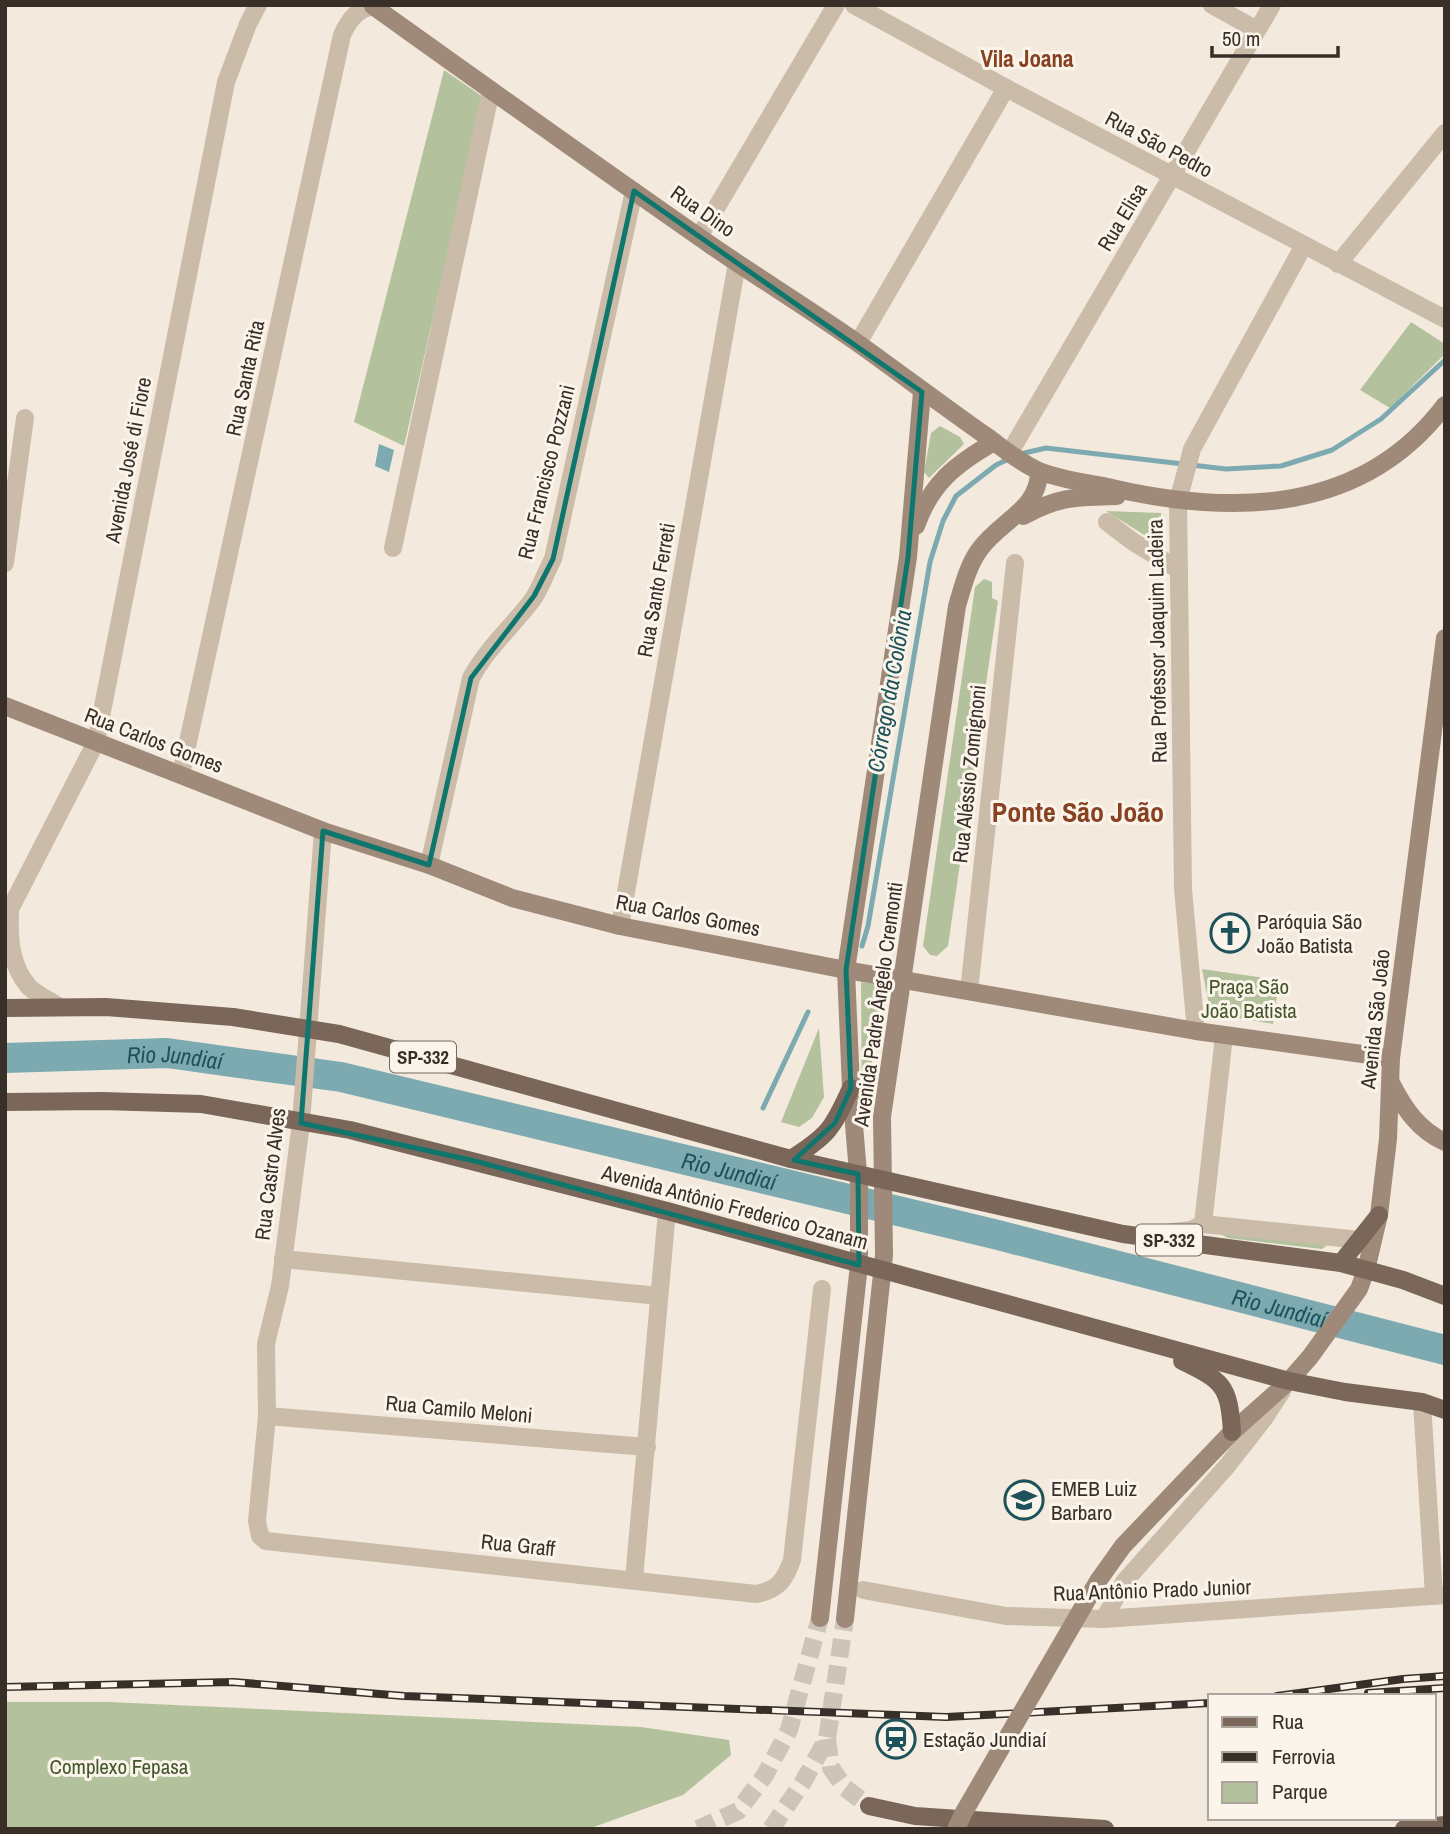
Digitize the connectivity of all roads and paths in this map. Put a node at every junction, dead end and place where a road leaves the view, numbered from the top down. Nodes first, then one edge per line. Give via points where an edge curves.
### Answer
1 (258, 5) edge
2 (373, 5) edge
3 (835, 5) edge
4 (855, 5) edge
5 (1212, 5) edge
6 (1272, 5) edge
7 (1257, 30) junction
8 (1006, 89) junction
9 (491, 90) junction
10 (1445, 132) edge
11 (1172, 177) junction
12 (634, 191) junction
13 (699, 237) junction
14 (1304, 245) junction
15 (737, 263) junction
16 (1338, 264) junction
17 (1442, 318) edge
18 (858, 344) junction
19 (922, 392) junction
20 (1445, 405) edge
21 (25, 418) dead end
22 (994, 442) junction
23 (1011, 453) junction
24 (1034, 468) junction
25 (1142, 495) junction
26 (1178, 501) junction
27 (1107, 522) dead end
28 (996, 532) junction
29 (393, 548) dead end
30 (908, 556) junction
31 (5, 563) edge
32 (1015, 563) dead end
33 (1179, 570) junction
34 (1445, 638) edge
35 (5, 706) edge
36 (96, 742) junction
37 (181, 774) junction
38 (323, 831) junction
39 (429, 865) junction
40 (8, 915) edge
41 (620, 926) junction
42 (846, 970) junction
43 (5, 972) edge
44 (904, 979) junction
45 (30, 987) junction
46 (969, 991) junction
47 (58, 1006) junction
48 (5, 1008) edge
49 (1196, 1031) junction
50 (1224, 1036) junction
51 (308, 1038) junction
52 (1391, 1058) junction
53 (1390, 1080) junction
54 (851, 1088) junction
55 (5, 1102) edge
56 (302, 1114) junction
57 (1445, 1142) edge
58 (792, 1159) junction
59 (859, 1180) junction
60 (882, 1186) junction
61 (667, 1211) junction
62 (1379, 1215) junction
63 (1203, 1224) junction
64 (1123, 1234) junction
65 (1360, 1240) junction
66 (283, 1259) junction
67 (883, 1262) junction
68 (1341, 1263) junction
69 (859, 1265) junction
70 (1366, 1270) junction
71 (822, 1289) dead end
72 (659, 1296) junction
73 (1445, 1296) edge
74 (1148, 1344) junction
75 (1289, 1381) junction
76 (1422, 1402) junction
77 (1445, 1409) edge
78 (267, 1416) junction
79 (1232, 1432) junction
80 (647, 1447) junction
81 (257, 1521) joint
82 (634, 1579) junction
83 (863, 1590) dead end
84 (1439, 1596) edge
85 (820, 1618) tunnel mouth
86 (845, 1619) tunnel mouth
87 (1104, 1619) junction
88 (869, 1806) tunnel mouth
89 (1445, 1825) edge
90 (956, 1829) edge
91 (1105, 1829) edge
92 (1404, 1829) edge

1 - 36 street, Avenida José di Fiore via 226,82
2 - 9 main road, Rua Dino
2 - 37 street, Rua Santa Rita via 354,15 342,35
3 - 13 street
4 - 8 street, Rua São Pedro
5 - 7 street
6 - 7 street, Rua Elisa
7 - 11 street, Rua Elisa
8 - 11 street, Rua São Pedro
8 - 18 street
9 - 12 main road, Rua Dino
9 - 29 street
10 - 16 street
11 - 14 street, Rua São Pedro
11 - 23 street, Rua Elisa
12 - 13 main road, Rua Dino
12 - 39 street, Rua Francisco Pozzani via 553,559 534,596 471,678
13 - 15 main road, Rua Dino
14 - 16 street, Rua São Pedro
14 - 26 street, Rua Professor Joaquim Ladeira via 1192,449
15 - 18 main road, Rua Dino
15 - 41 street, Rua Santo Ferreti
16 - 17 street, Rua São Pedro
18 - 19 main road, Rua Dino
19 - 22 main road, Rua Dino
19 - 30 main road, Avenida Padre Ângelo Cremonti
20 - 26 main road via 1398,453 1322,493 1257,503
21 - 31 street
22 - 23 main road, Rua Dino
22 - 30 main road, Avenida Padre Ângelo Cremonti via 943,478 922,511
23 - 24 main road, Rua Dino
24 - 25 main road
24 - 28 main road, Avenida Padre Ângelo Cremonti via 1036,494
25 - 26 main road
25 - 28 main road, Avenida Padre Ângelo Cremonti via 1066,498 1044,504
26 - 33 street, Rua Professor Joaquim Ladeira
27 - 33 street
28 - 44 main road, Avenida Padre Ângelo Cremonti via 980,548 957,606
30 - 42 main road, Avenida Padre Ângelo Cremonti
32 - 46 street, Rua Aléssio Zomignoni
33 - 49 street, Rua Professor Joaquim Ladeira via 1184,889
34 - 52 main road, Avenida São João
35 - 36 main road, Rua Carlos Gomes
36 - 37 main road, Rua Carlos Gomes
36 - 40 street, Avenida José di Fiore
37 - 38 main road, Rua Carlos Gomes
38 - 39 main road, Rua Carlos Gomes
38 - 51 street, Rua Castro Alves
39 - 41 main road, Rua Carlos Gomes via 512,898
40 - 45 street via 13,959
41 - 42 main road, Rua Carlos Gomes
42 - 44 main road, Rua Carlos Gomes
42 - 54 main road, Avenida Padre Ângelo Cremonti
43 - 45 street
44 - 46 main road, Rua Carlos Gomes
44 - 60 main road, Avenida Padre Ângelo Cremonti via 882,1117
45 - 47 street
46 - 49 main road, Rua Carlos Gomes
47 - 48 main road, SP-332
47 - 51 main road, SP-332 via 233,1017
49 - 50 main road, Rua Carlos Gomes
50 - 52 main road, Rua Carlos Gomes
50 - 63 street
51 - 56 street, Rua Castro Alves
51 - 58 main road, SP-332 via 379,1045
52 - 53 main road, Avenida São João
53 - 57 main road via 1421,1127
53 - 62 main road, Avenida São João
54 - 58 main road via 835,1123 820,1141
54 - 59 main road, Avenida Padre Ângelo Cremonti
55 - 56 main road, Avenida Antônio Frederico Ozanam via 201,1104
56 - 61 main road, Avenida Antônio Frederico Ozanam
56 - 66 street, Rua Castro Alves
58 - 59 main road, SP-332
59 - 60 main road, SP-332
59 - 69 main road, Avenida Padre Ângelo Cremonti
60 - 64 main road, SP-332
60 - 67 main road, Avenida Padre Ângelo Cremonti
61 - 69 main road, Avenida Antônio Frederico Ozanam
61 - 72 street
62 - 65 main road
62 - 70 main road, Avenida São João
63 - 64 street via 1171,1234
63 - 65 street
64 - 68 main road, SP-332
65 - 68 main road
66 - 72 street
66 - 78 street, Rua Castro Alves via 266,1344
67 - 69 main road, Avenida Antônio Frederico Ozanam
67 - 74 main road, Avenida Antônio Frederico Ozanam
67 - 86 main road, Avenida Padre Ângelo Cremonti
68 - 70 main road, SP-332
69 - 85 main road, Avenida Padre Ângelo Cremonti
70 - 73 main road, SP-332
70 - 75 main road, Avenida São João via 1359,1289
71 - 82 street, Rua Graff via 792,1560 785,1580 772,1591 756,1594
72 - 80 street
74 - 75 main road, Avenida Antônio Frederico Ozanam
74 - 79 main road via 1213,1376 1224,1387
75 - 76 main road, Avenida Antônio Frederico Ozanam
75 - 79 main road, Avenida São João
75 - 87 street, Avenida São João via 1227,1466 1124,1583
76 - 77 main road, Avenida Antônio Frederico Ozanam
76 - 84 street
78 - 80 street, Rua Camilo Meloni
78 - 81 street, Rua Castro Alves
79 - 90 main road, Avenida São João, bridge via 1123,1546 1098,1581
80 - 82 street
81 - 82 street, Rua Graff via 260,1536 272,1542
83 - 87 street, Rua Antônio Prado Junior via 1006,1616
84 - 87 street, Rua Antônio Prado Junior
88 - 91 main road via 915,1816
89 - 92 main road

